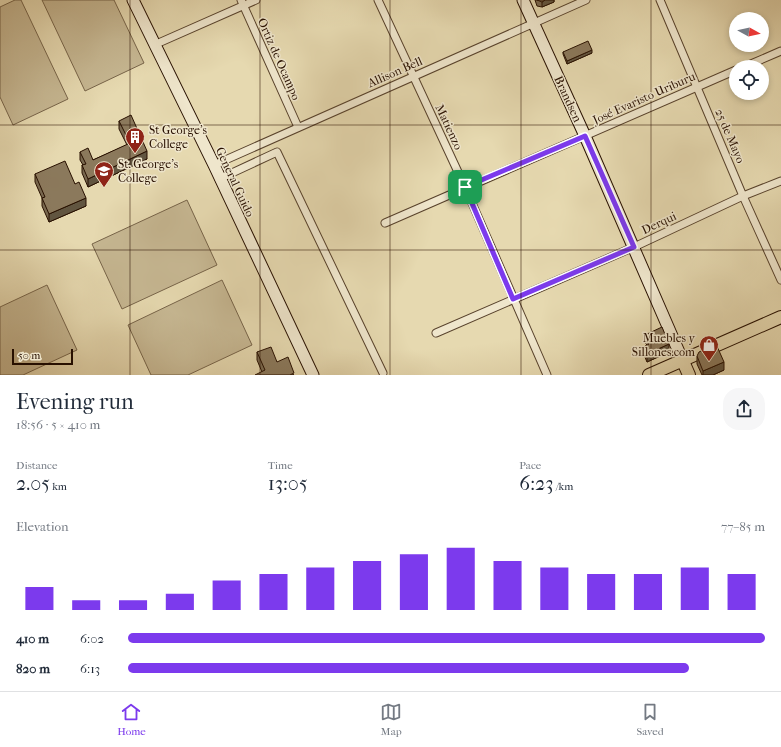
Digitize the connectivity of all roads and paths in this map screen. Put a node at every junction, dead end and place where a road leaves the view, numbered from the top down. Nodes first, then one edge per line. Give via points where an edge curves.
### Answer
1 (133, 0) edge
2 (256, 0) edge
3 (378, 0) edge
4 (523, 0) edge
5 (586, 0) edge
6 (660, 0) edge
7 (242, 3) edge
8 (533, 23) junction
9 (154, 45) junction
10 (781, 51) edge
11 (760, 60) edge
12 (729, 73) edge
13 (413, 76) junction
14 (697, 87) junction
15 (298, 127) junction
16 (585, 136) junction
17 (214, 165) junction
18 (219, 179) junction
19 (781, 181) edge
20 (465, 187) junction
21 (743, 196) junction
22 (384, 223) dead end
23 (634, 247) junction
24 (781, 280) edge
25 (513, 299) junction
26 (781, 317) edge
27 (436, 333) dead end
28 (682, 359) junction
29 (383, 372) dead end
30 (313, 375) edge
31 (547, 375) edge
32 (649, 375) edge
33 (689, 375) edge

1 - 9 main road, General Guido
2 - 7 street
3 - 13 street, Matienzo
4 - 8 main road, Brandsen
5 - 8 street, Allison Bell
6 - 14 street, 25 de Mayo
7 - 9 street
7 - 15 street, Ortiz de Ocampo
8 - 13 street, Allison Bell
8 - 16 main road, Brandsen
9 - 17 main road, General Guido
10 - 11 street
12 - 14 street, José Evaristo Uriburu
13 - 15 street, Allison Bell
13 - 20 street, Matienzo
14 - 16 street, José Evaristo Uriburu
14 - 21 street, 25 de Mayo
15 - 17 street, Allison Bell
16 - 20 street, José Evaristo Uriburu
16 - 23 main road, Brandsen
17 - 18 main road, General Guido
18 - 29 street via 277,152
18 - 30 main road, General Guido
19 - 21 street, Derqui
20 - 22 street, José Evaristo Uriburu
20 - 25 street, Matienzo
21 - 23 street, Derqui
21 - 24 street, 25 de Mayo
23 - 25 street, Derqui
23 - 28 main road, Brandsen
25 - 27 street, Derqui
25 - 31 street, Matienzo
26 - 28 main road
28 - 32 main road
28 - 33 main road, Brandsen

